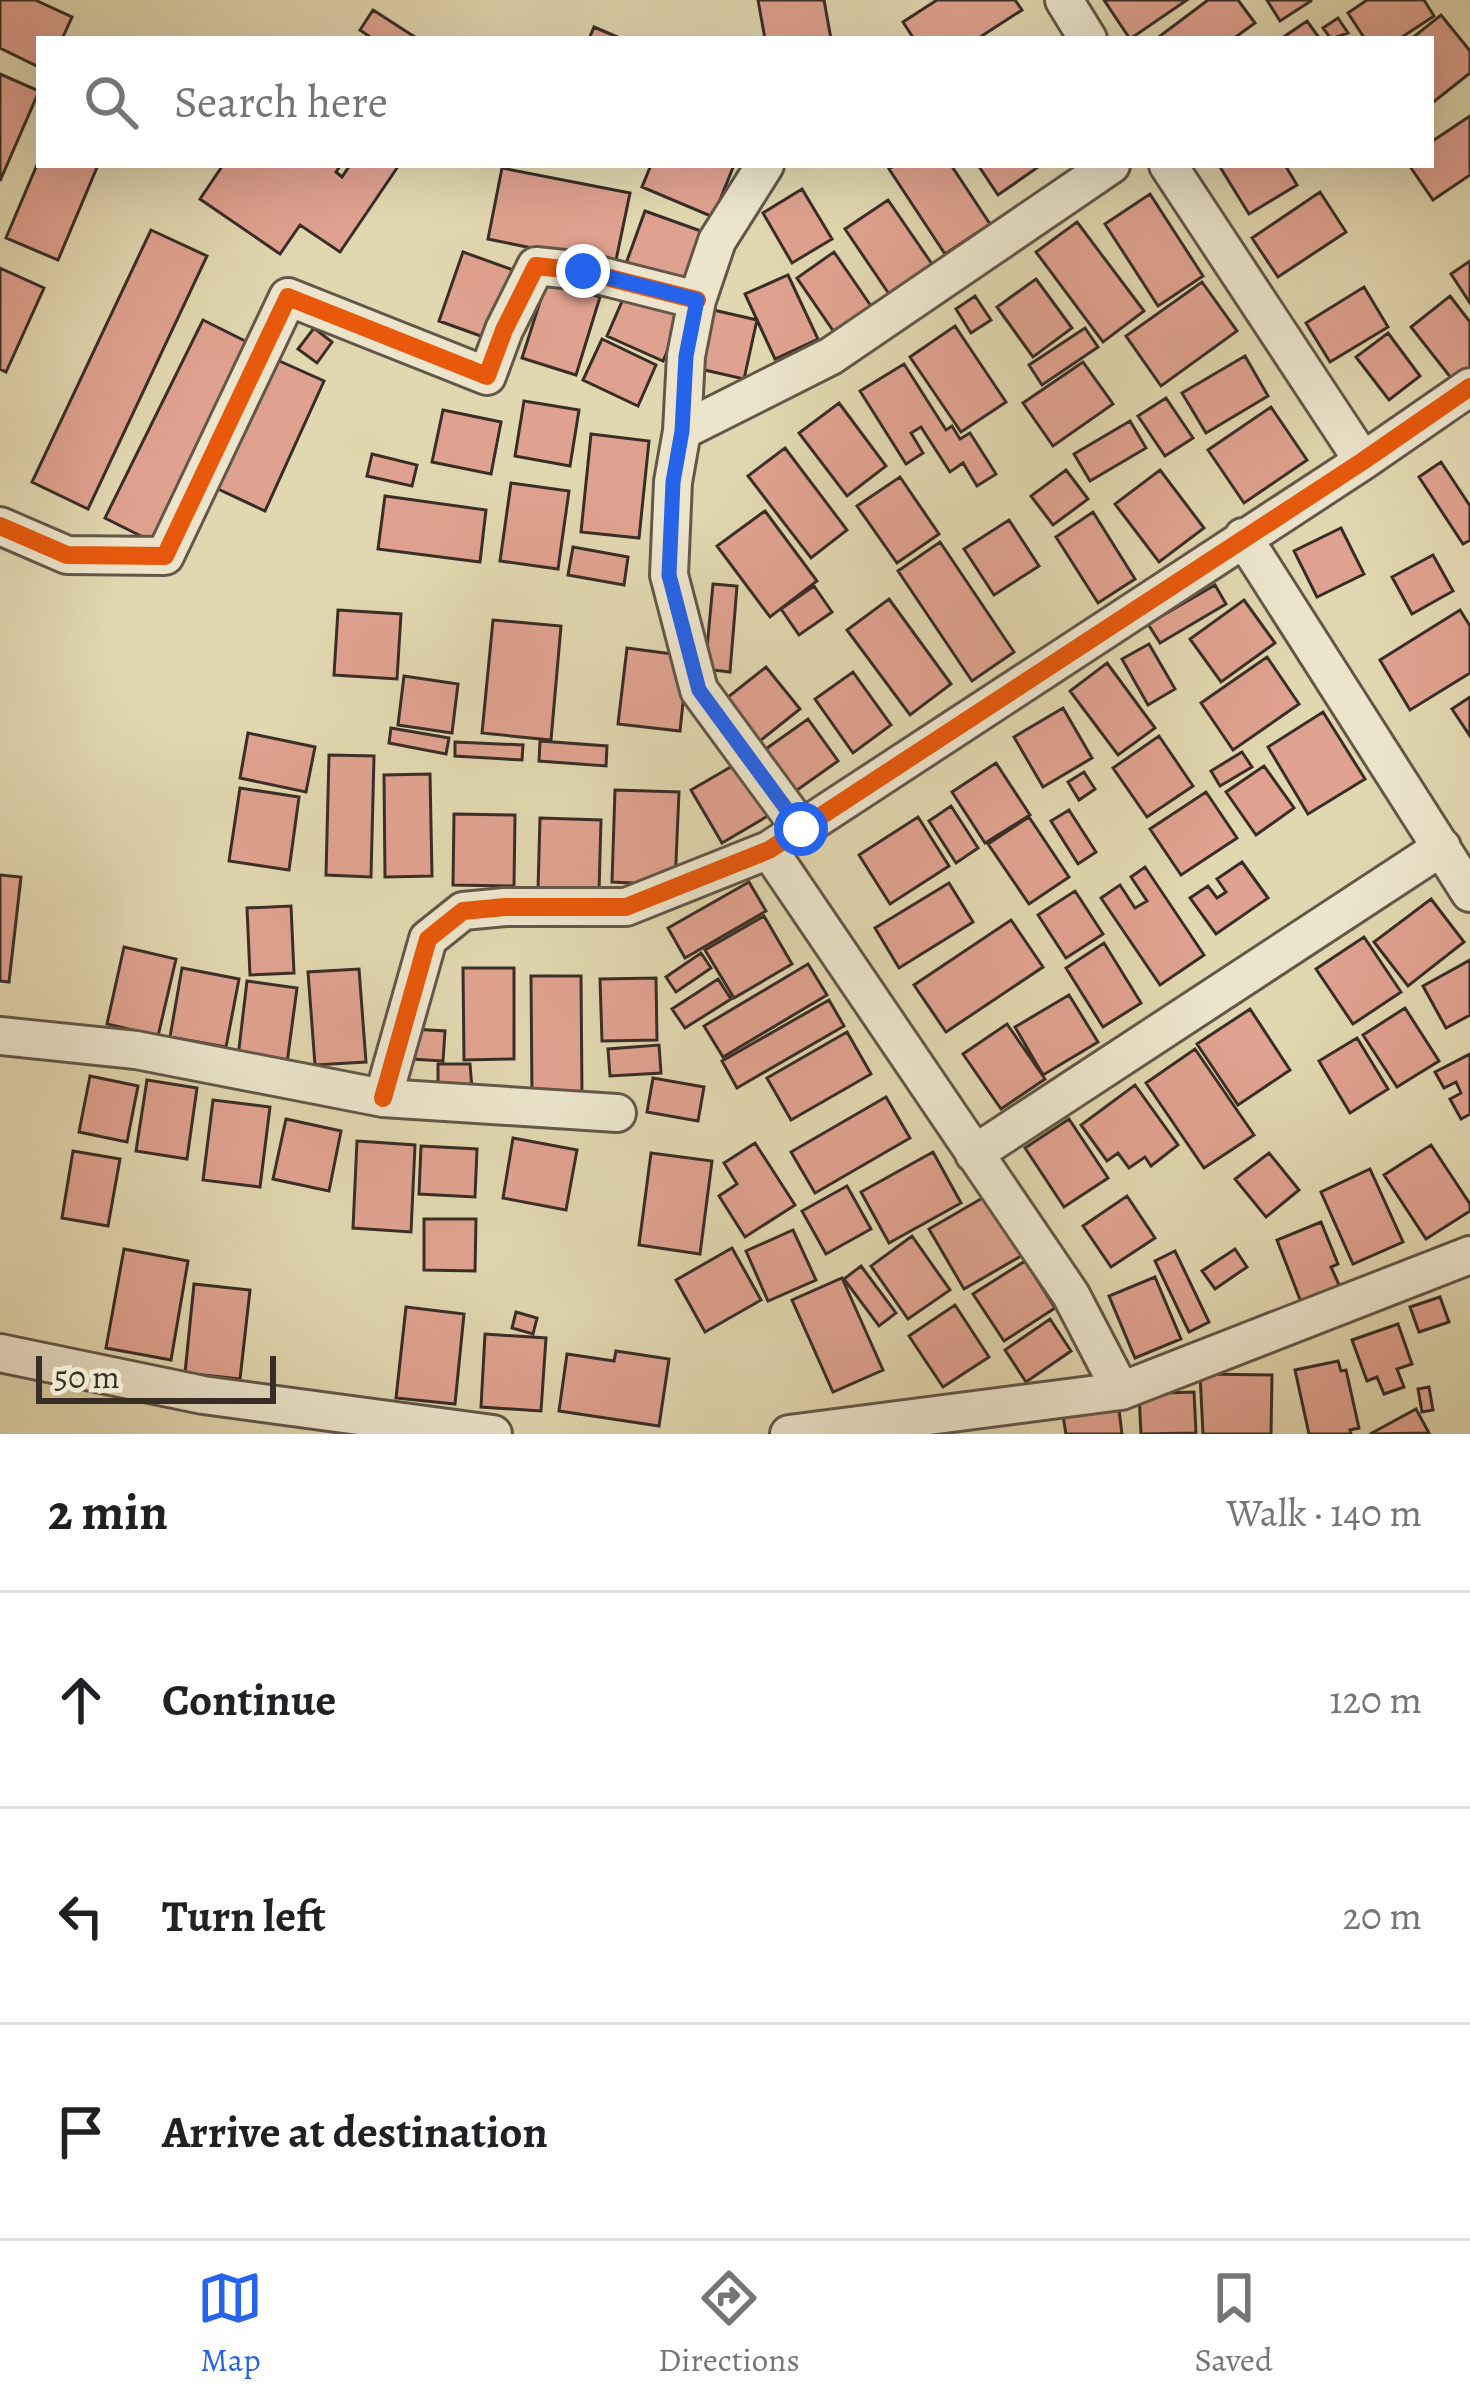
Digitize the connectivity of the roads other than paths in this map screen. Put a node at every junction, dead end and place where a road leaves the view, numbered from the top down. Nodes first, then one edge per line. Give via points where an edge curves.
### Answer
1 (1064, 0) edge
2 (1086, 36) edge
3 (763, 168) edge
4 (1107, 168) edge
5 (1170, 168) edge
6 (697, 300) junction
7 (1470, 387) edge
8 (682, 431) junction
9 (1364, 461) junction
10 (0, 526) edge
11 (1243, 537) junction
12 (801, 829) junction
13 (1442, 847) junction
14 (769, 850) junction
15 (1470, 893) edge
16 (0, 1036) edge
17 (383, 1098) junction
18 (617, 1113) dead end
19 (974, 1154) junction
20 (1470, 1255) edge
21 (0, 1353) edge
22 (1121, 1391) junction
23 (493, 1434) edge
24 (789, 1434) edge

1 - 2 street
3 - 6 street via 718,241
4 - 8 street via 831,356
5 - 9 street
6 - 8 street
6 - 10 street via 536,266 487,376 288,298 165,556 68,555
7 - 9 street
8 - 12 street via 669,575 699,690
9 - 11 street
11 - 12 street
11 - 13 street
12 - 14 street
13 - 15 street
13 - 19 street
14 - 17 street via 626,907 463,911 428,939
14 - 19 street
16 - 17 street via 136,1050
17 - 18 street
19 - 22 street via 1072,1295
20 - 22 street
21 - 23 street via 203,1395
22 - 24 street

